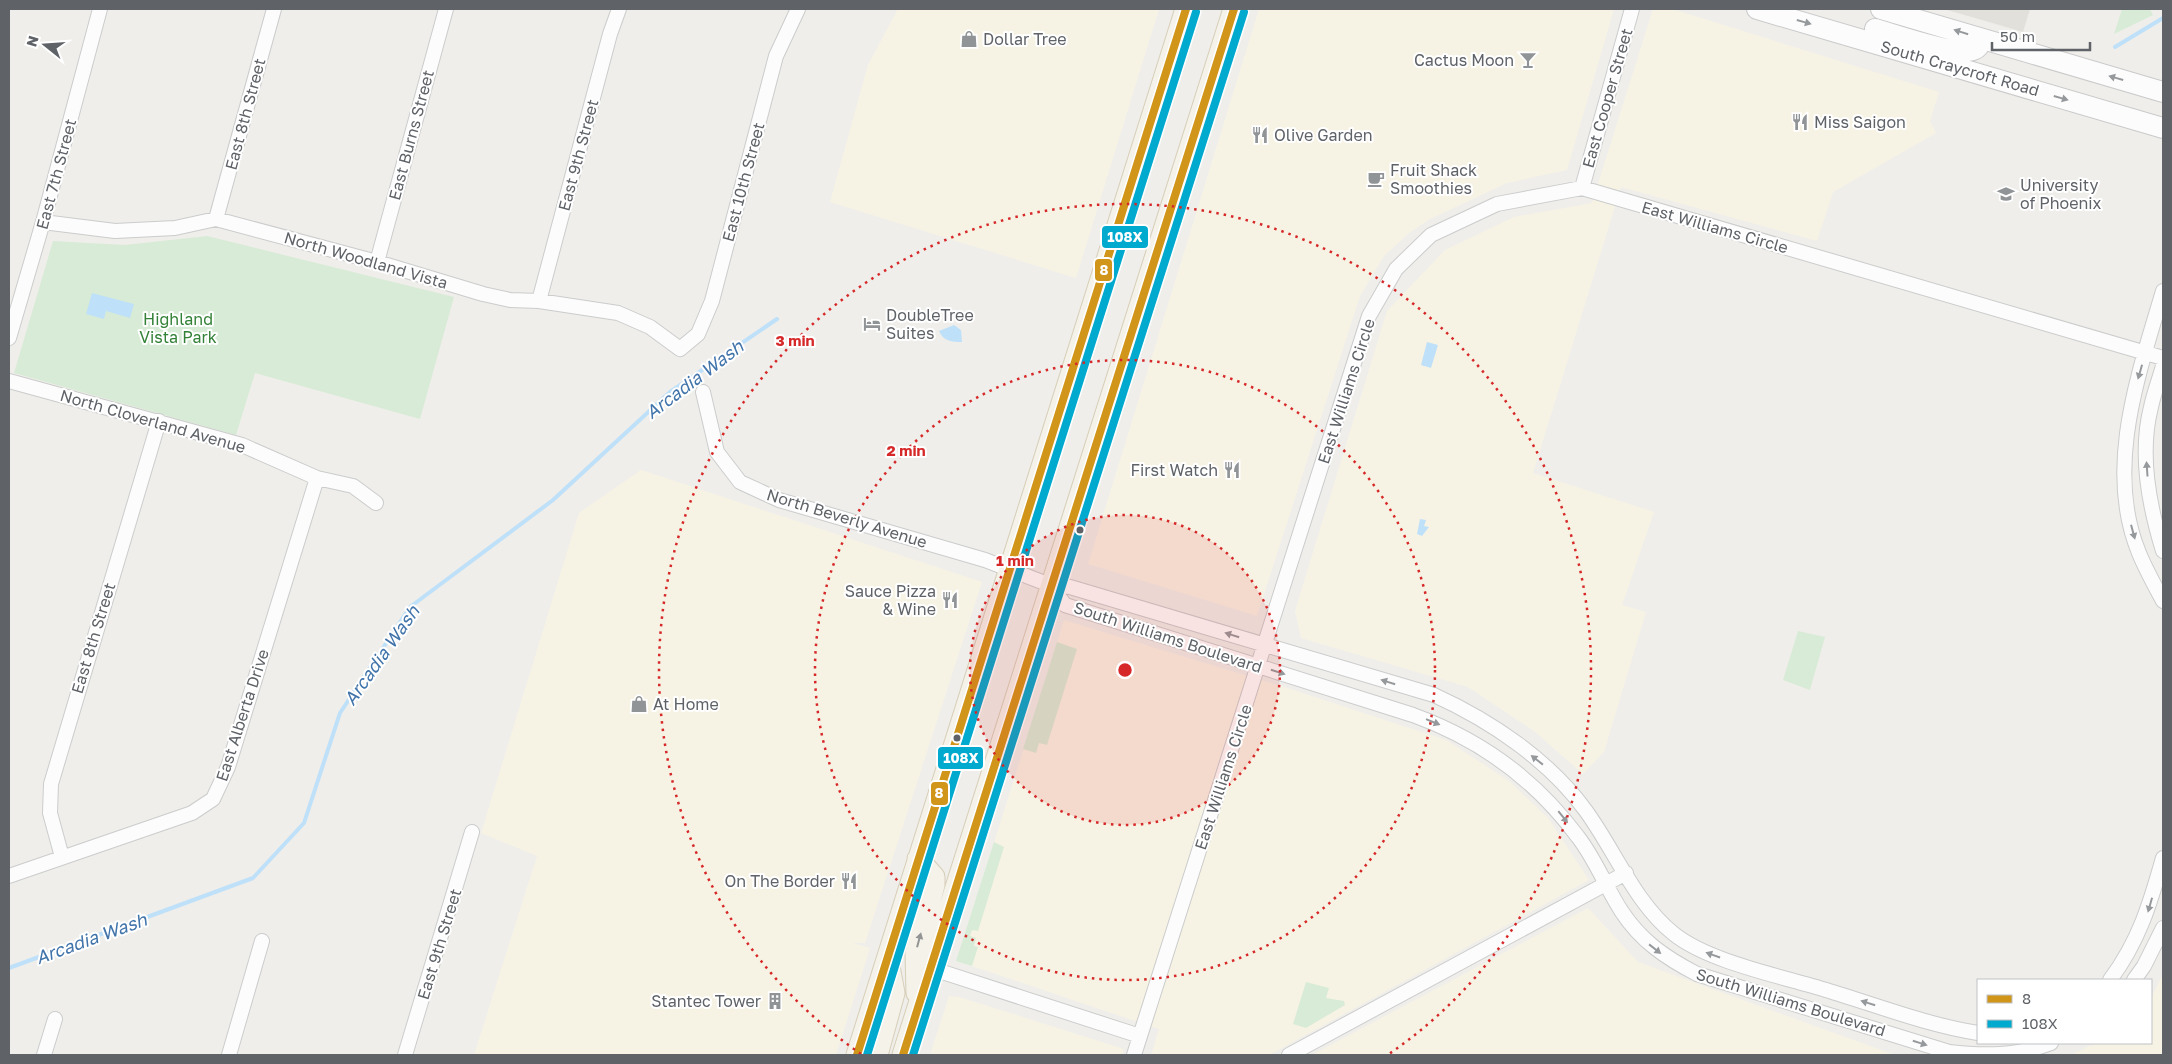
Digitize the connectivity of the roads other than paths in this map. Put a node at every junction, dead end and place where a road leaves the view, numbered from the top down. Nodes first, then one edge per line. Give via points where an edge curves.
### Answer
1 (100, 9) edge
2 (274, 9) edge
3 (446, 9) edge
4 (619, 9) edge
5 (798, 9) edge
6 (1186, 9) edge
7 (1234, 9) edge
8 (1632, 9) edge
9 (1757, 9) edge
10 (1881, 9) edge
11 (1829, 30) junction
12 (1982, 39) junction
13 (2163, 92) edge
14 (2163, 128) edge
15 (1582, 188) junction
16 (216, 219) junction
17 (43, 222) junction
18 (377, 262) junction
19 (2163, 291) edge
20 (539, 301) junction
21 (9, 338) edge
22 (680, 349) joint
23 (2145, 353) junction
24 (2163, 358) edge
25 (2163, 366) edge
26 (9, 381) edge
27 (703, 392) dead end
28 (159, 421) junction
29 (316, 478) junction
30 (376, 503) dead end
31 (2163, 551) edge
32 (1009, 569) junction
33 (1050, 585) junction
34 (2163, 602) edge
35 (1266, 645) junction
36 (1259, 666) junction
37 (472, 832) dead end
38 (62, 857) junction
39 (2163, 858) edge
40 (918, 859) junction
41 (1626, 873) junction
42 (9, 876) edge
43 (1608, 884) junction
44 (2163, 928) edge
45 (262, 941) dead end
46 (887, 958) junction
47 (930, 968) junction
48 (2111, 979) edge
49 (2135, 979) edge
50 (918, 1005) junction
51 (55, 1019) dead end
52 (1977, 1033) edge
53 (1140, 1036) junction
54 (2048, 1044) edge
55 (44, 1055) edge
56 (229, 1055) edge
57 (405, 1055) edge
58 (857, 1055) edge
59 (877, 1055) edge
60 (903, 1055) edge
61 (1134, 1055) edge
62 (1289, 1055) edge

1 - 17 street, East 7th Street
2 - 16 street, East 8th Street
3 - 18 street, East Burns Street
4 - 20 street, East 9th Street
5 - 22 street, East 10th Street via 776,56 712,302 698,334
6 - 32 main road
7 - 33 main road
8 - 15 street, East Cooper Street
9 -> 11 main road, South Craycroft Road
12 -> 10 main road, South Craycroft Road
11 - 12 main road via 1861,25 1958,52 1972,51 1980,46
11 -> 14 main road, South Craycroft Road
13 -> 12 main road, South Craycroft Road
15 - 23 street, East Williams Circle
15 - 35 street, East Williams Circle via 1497,204 1431,235 1396,269 1369,316
16 - 17 street, North Woodland Vista via 175,228 115,232
16 - 18 street, North Woodland Vista
17 - 21 street, East 7th Street
18 - 20 street, North Woodland Vista via 483,294 510,300
19 - 23 street
20 - 22 street, North Woodland Vista via 618,313 650,327
23 - 24 street, East Williams Circle
23 -> 34 street via 2130,410 2125,474 2139,552
31 -> 25 street via 2150,497 2146,448 2151,408
26 - 28 street, North Cloverland Avenue
27 - 32 street, North Beverly Avenue via 717,452 740,482 779,500
28 - 29 street, North Cloverland Avenue via 248,447
28 - 38 street, East 8th Street via 51,784 51,821
29 - 30 street, North Cloverland Avenue via 353,486
29 - 38 street, East Alberta Drive via 228,767 212,799 192,813
32 - 33 street, North Beverly Avenue
32 - 40 main road
35 -> 33 street, South Williams Boulevard via 1072,588
33 - 36 street, South Williams Boulevard via 1065,605
33 - 47 main road
35 - 36 street, East Williams Circle
41 -> 35 street, South Williams Boulevard via 1567,787 1507,737 1454,704 1434,696
36 -> 43 street, South Williams Boulevard via 1421,718 1466,738 1536,788 1579,838
36 - 53 street, East Williams Circle
37 - 57 street, East 9th Street
38 - 42 street, East Alberta Drive
39 -> 48 street via 2146,917 2128,956
40 - 46 main road
50 -> 40 main road via 916,953 934,885 934,877
41 - 43 street
52 -> 41 street, South Williams Boulevard via 1922,1019 1694,948 1658,919
43 -> 54 street, South Williams Boulevard via 1621,911 1649,945 1697,974 1949,1052 2016,1053
43 - 62 street
44 - 49 street
45 - 56 street
46 - 58 main road
46 - 59 main road via 894,993
47 - 50 main road
47 - 53 street
50 - 60 main road
51 - 55 street
53 - 61 street, East Williams Circle

